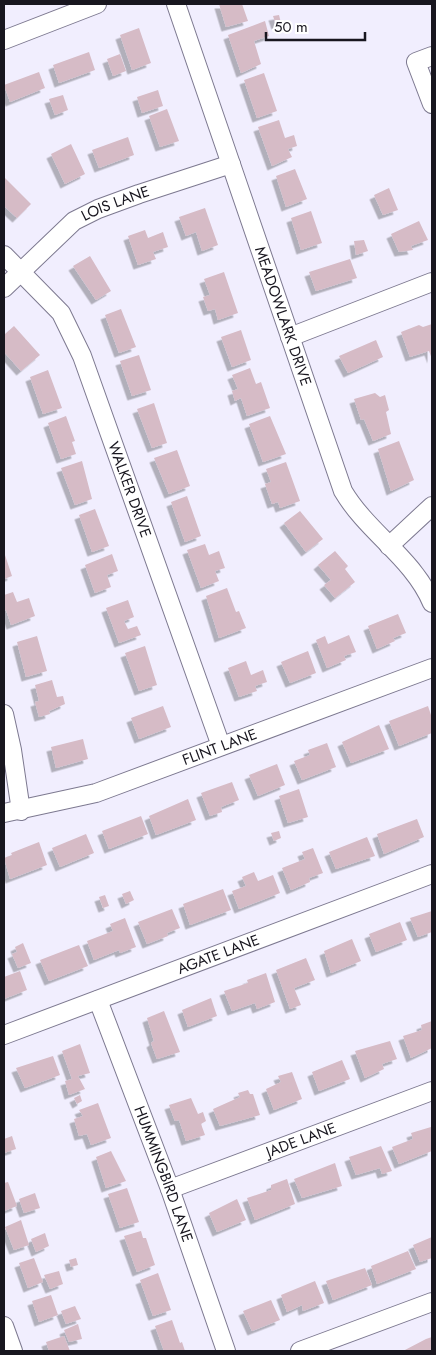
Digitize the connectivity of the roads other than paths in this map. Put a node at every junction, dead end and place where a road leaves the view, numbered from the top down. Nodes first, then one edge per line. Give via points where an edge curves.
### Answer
1 (97, 4) edge
2 (176, 4) edge
3 (4, 40) edge
4 (432, 56) edge
5 (432, 104) edge
6 (230, 164) junction
7 (4, 255) edge
8 (20, 272) junction
9 (432, 282) edge
10 (4, 288) edge
11 (290, 337) junction
12 (432, 506) edge
13 (389, 546) junction
14 (432, 604) edge
15 (432, 668) edge
16 (4, 714) edge
17 (221, 746) junction
18 (12, 812) edge
19 (432, 874) edge
20 (98, 1000) junction
21 (4, 1035) edge
22 (432, 1091) edge
23 (170, 1189) junction
24 (432, 1302) edge
25 (4, 1326) edge
26 (13, 1351) edge
27 (226, 1351) edge
28 (300, 1351) edge

1 - 3 street
2 - 6 street, MEADOWLARK DRIVE
4 - 5 street via 416,62
6 - 8 street, LOIS LANE via 139,194 74,221
6 - 11 street, MEADOWLARK DRIVE
7 - 8 street, WALKER DRIVE
8 - 10 street, LOIS LANE
8 - 17 street, WALKER DRIVE via 62,314 82,356
9 - 11 street
11 - 13 street, MEADOWLARK DRIVE via 343,491 358,514
12 - 13 street
13 - 14 street, MEADOWLARK DRIVE via 419,578
15 - 17 street, FLINT LANE
16 - 18 street via 12,750
17 - 18 street, FLINT LANE via 96,793
19 - 20 street, AGATE LANE
20 - 21 street, AGATE LANE
20 - 23 street, HUMMINGBIRD LANE
22 - 23 street, JADE LANE
23 - 27 street, HUMMINGBIRD LANE
24 - 28 street
25 - 26 street

